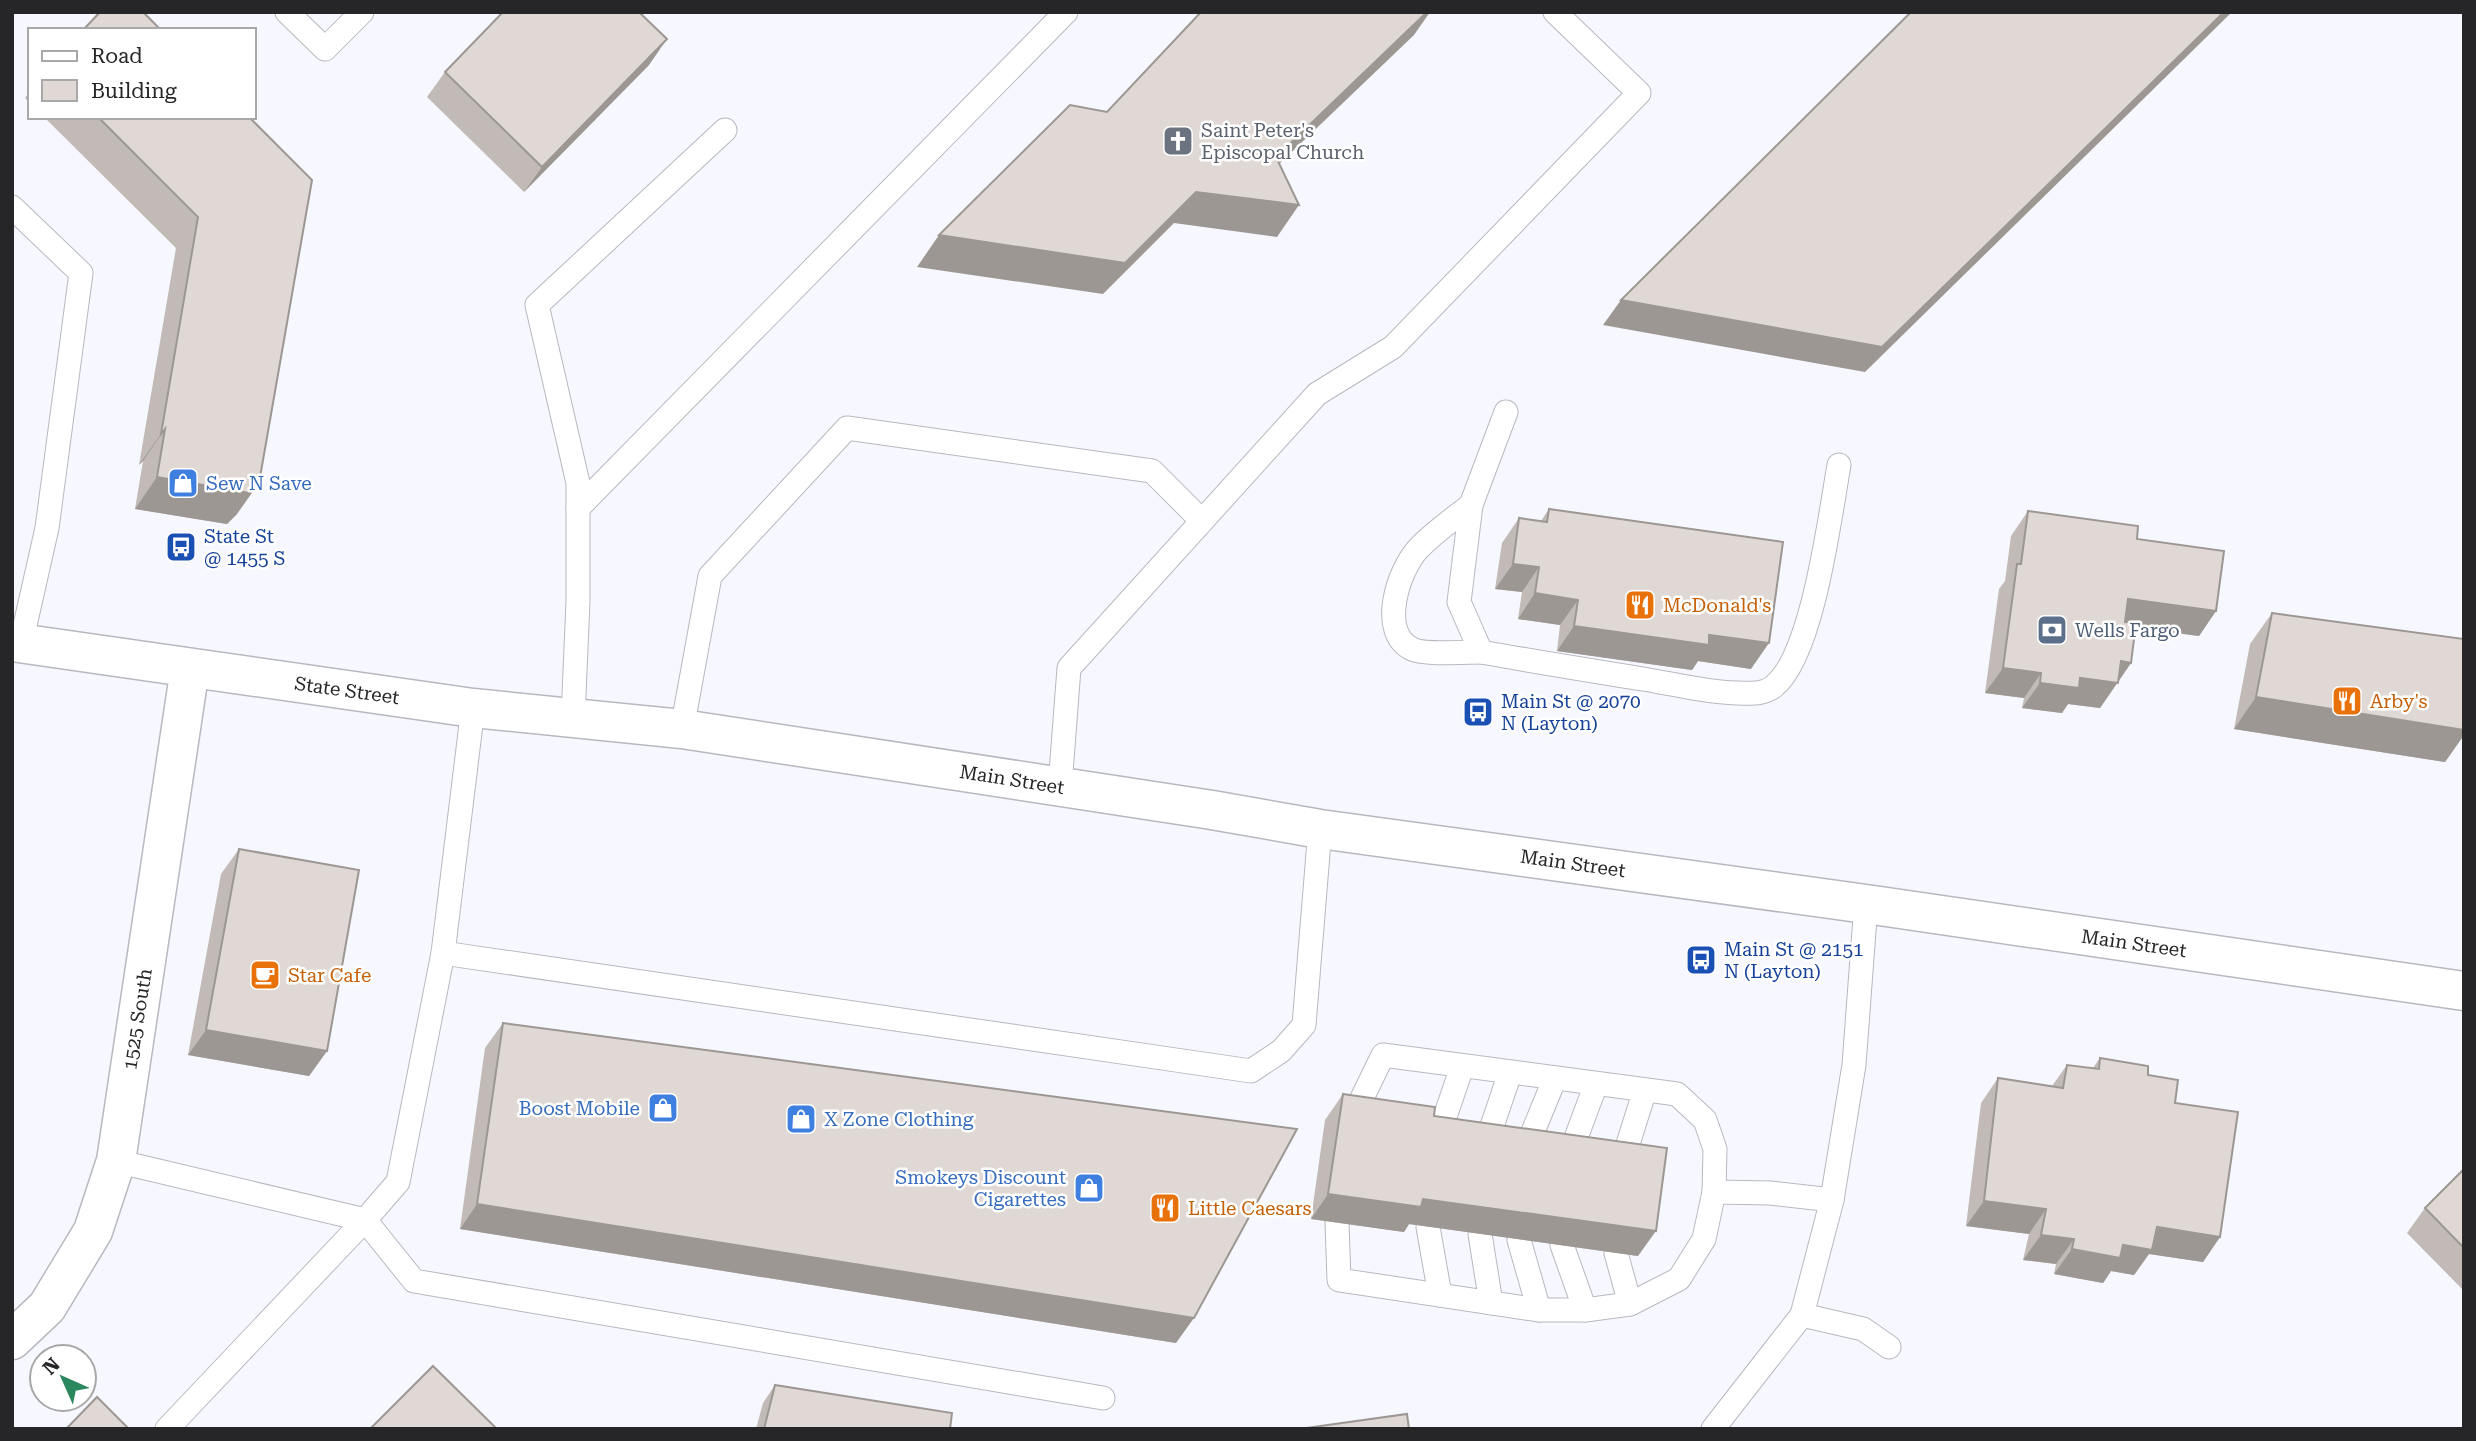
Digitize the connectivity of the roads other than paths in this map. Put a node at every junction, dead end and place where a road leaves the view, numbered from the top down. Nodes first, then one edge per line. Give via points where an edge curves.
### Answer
1 (287, 12) edge
2 (362, 12) edge
3 (1066, 12) edge
4 (1555, 12) edge
5 (725, 130) dead end
6 (12, 207) edge
7 (1506, 412) dead end
8 (1839, 464) dead end
9 (1471, 505) junction
10 (578, 508) junction
11 (1202, 521) junction
12 (17, 643) edge
13 (1481, 652) junction
14 (190, 668) junction
15 (474, 708) junction
16 (573, 718) junction
17 (682, 729) junction
18 (1060, 786) junction
19 (1320, 828) junction
20 (1866, 904) junction
21 (443, 953) junction
22 (2464, 991) edge
23 (1462, 1067) junction
24 (1510, 1073) junction
25 (1555, 1079) junction
26 (1596, 1084) junction
27 (1645, 1090) junction
28 (1350, 1123) edge
29 (1436, 1143) edge
30 (1484, 1150) edge
31 (1523, 1156) edge
32 (116, 1161) junction
33 (1567, 1162) edge
34 (1620, 1169) edge
35 (1714, 1192) junction
36 (1832, 1200) junction
37 (365, 1220) junction
38 (1337, 1223) edge
39 (1427, 1227) edge
40 (1480, 1234) edge
41 (1519, 1240) edge
42 (1562, 1245) edge
43 (1616, 1253) edge
44 (1440, 1295) junction
45 (1490, 1303) junction
46 (1630, 1304) junction
47 (1539, 1310) junction
48 (1585, 1310) junction
49 (1802, 1315) junction
50 (12, 1340) edge
51 (1889, 1347) dead end
52 (1103, 1398) dead end
53 (167, 1429) edge
54 (1713, 1429) edge

1 - 2 lane via 325,49
3 - 10 lane
4 - 11 lane via 1639,93 1393,347 1317,394
5 - 10 lane via 537,305 578,483
6 - 12 lane via 80,273 47,528
7 - 9 lane
8 - 13 lane via 1806,629 1798,652 1773,688 1757,693 1706,690
9 - 13 lane via 1459,602
9 - 13 lane via 1415,551 1396,591 1392,621 1401,639 1415,651
10 - 16 lane
11 - 17 lane via 1152,471 847,428 710,576
11 - 18 lane via 1069,668
12 - 14 main road, State Street
14 - 15 main road, State Street
14 - 32 main road, 1525 South
15 - 16 main road, State Street
15 - 21 lane
16 - 17 main road, State Street
17 - 18 main road, Main Street
18 - 19 main road, Main Street
19 - 20 main road, Main Street
19 - 21 lane via 1304,1025 1281,1051 1251,1071
20 - 22 main road, Main Street
20 - 36 lane via 1854,1065
21 - 37 lane via 398,1182
23 - 24 lane
23 - 28 lane via 1383,1055
23 - 29 lane
24 - 25 lane
24 - 30 lane
25 - 26 lane
25 - 31 lane
26 - 27 lane
26 - 33 lane
27 - 34 lane
27 - 35 lane via 1677,1094 1705,1120 1715,1149
32 - 37 lane
32 - 50 main road, 1525 South via 93,1231 47,1307
35 - 36 lane
35 - 46 lane via 1704,1240 1679,1279
36 - 49 lane
37 - 52 lane via 414,1282
37 - 53 lane
38 - 44 lane via 1339,1280
39 - 44 lane
40 - 45 lane
41 - 47 lane
42 - 48 lane
43 - 46 lane
44 - 45 lane
45 - 47 lane
46 - 48 lane
47 - 48 lane
49 - 51 lane via 1863,1329
49 - 54 lane

